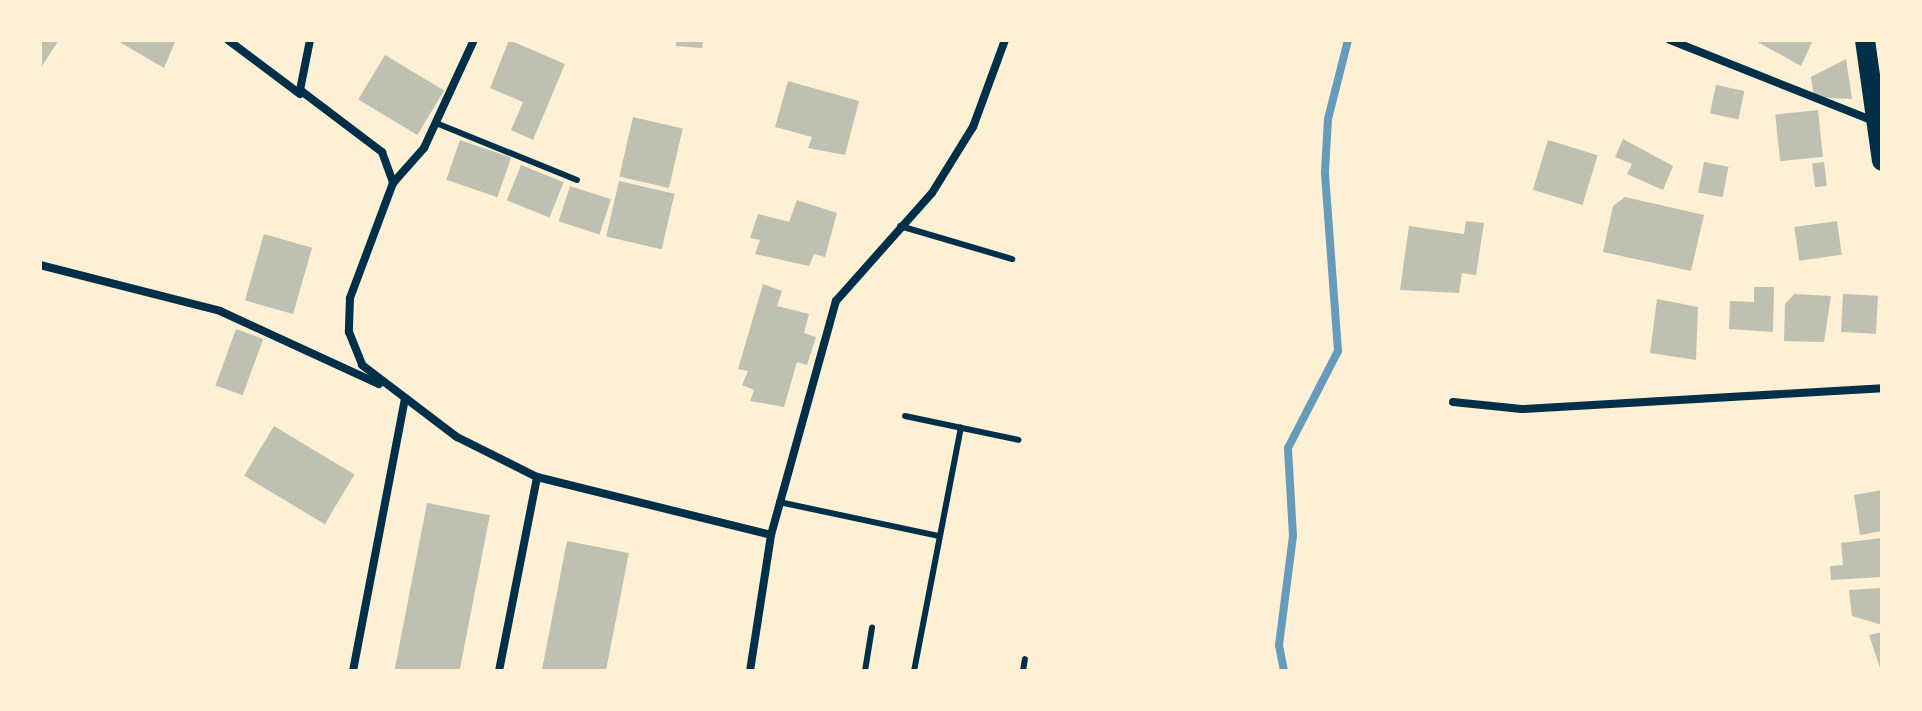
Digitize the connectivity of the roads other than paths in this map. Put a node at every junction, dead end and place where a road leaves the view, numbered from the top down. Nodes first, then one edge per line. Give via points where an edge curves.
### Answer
1 (228, 40) edge
2 (310, 40) edge
3 (474, 40) edge
4 (1005, 40) edge
5 (1670, 40) edge
6 (1865, 40) edge
7 (314, 104) junction
8 (1876, 122) junction
9 (436, 123) junction
10 (1882, 161) edge
11 (577, 180) dead end
12 (393, 183) junction
13 (900, 226) junction
14 (1012, 259) dead end
15 (40, 265) edge
16 (387, 388) junction
17 (1882, 388) edge
18 (405, 398) junction
19 (1453, 402) dead end
20 (905, 416) dead end
21 (961, 427) junction
22 (1019, 440) dead end
23 (537, 477) junction
24 (779, 502) junction
25 (771, 535) junction
26 (939, 536) junction
27 (872, 628) dead end
28 (1025, 659) dead end
29 (353, 671) edge
30 (499, 671) edge
31 (750, 671) edge
32 (865, 671) edge
33 (914, 671) edge
34 (1023, 671) edge

1 - 7 street
2 - 7 street via 300,90
3 - 9 street
4 - 13 street via 973,127 932,193
5 - 8 street
6 - 8 main road
7 - 12 street via 382,152
8 - 10 main road
9 - 11 lane
9 - 12 street
12 - 16 street via 350,298 349,332 358,354
13 - 14 lane
13 - 24 street via 836,301
15 - 16 street via 220,311
16 - 18 street
17 - 19 street via 1522,409
18 - 23 street via 457,437
18 - 29 street
20 - 21 lane
21 - 22 lane
21 - 26 lane
23 - 25 street
23 - 30 street
24 - 25 street
24 - 26 lane
25 - 31 street
26 - 33 lane
27 - 32 lane
28 - 34 lane

